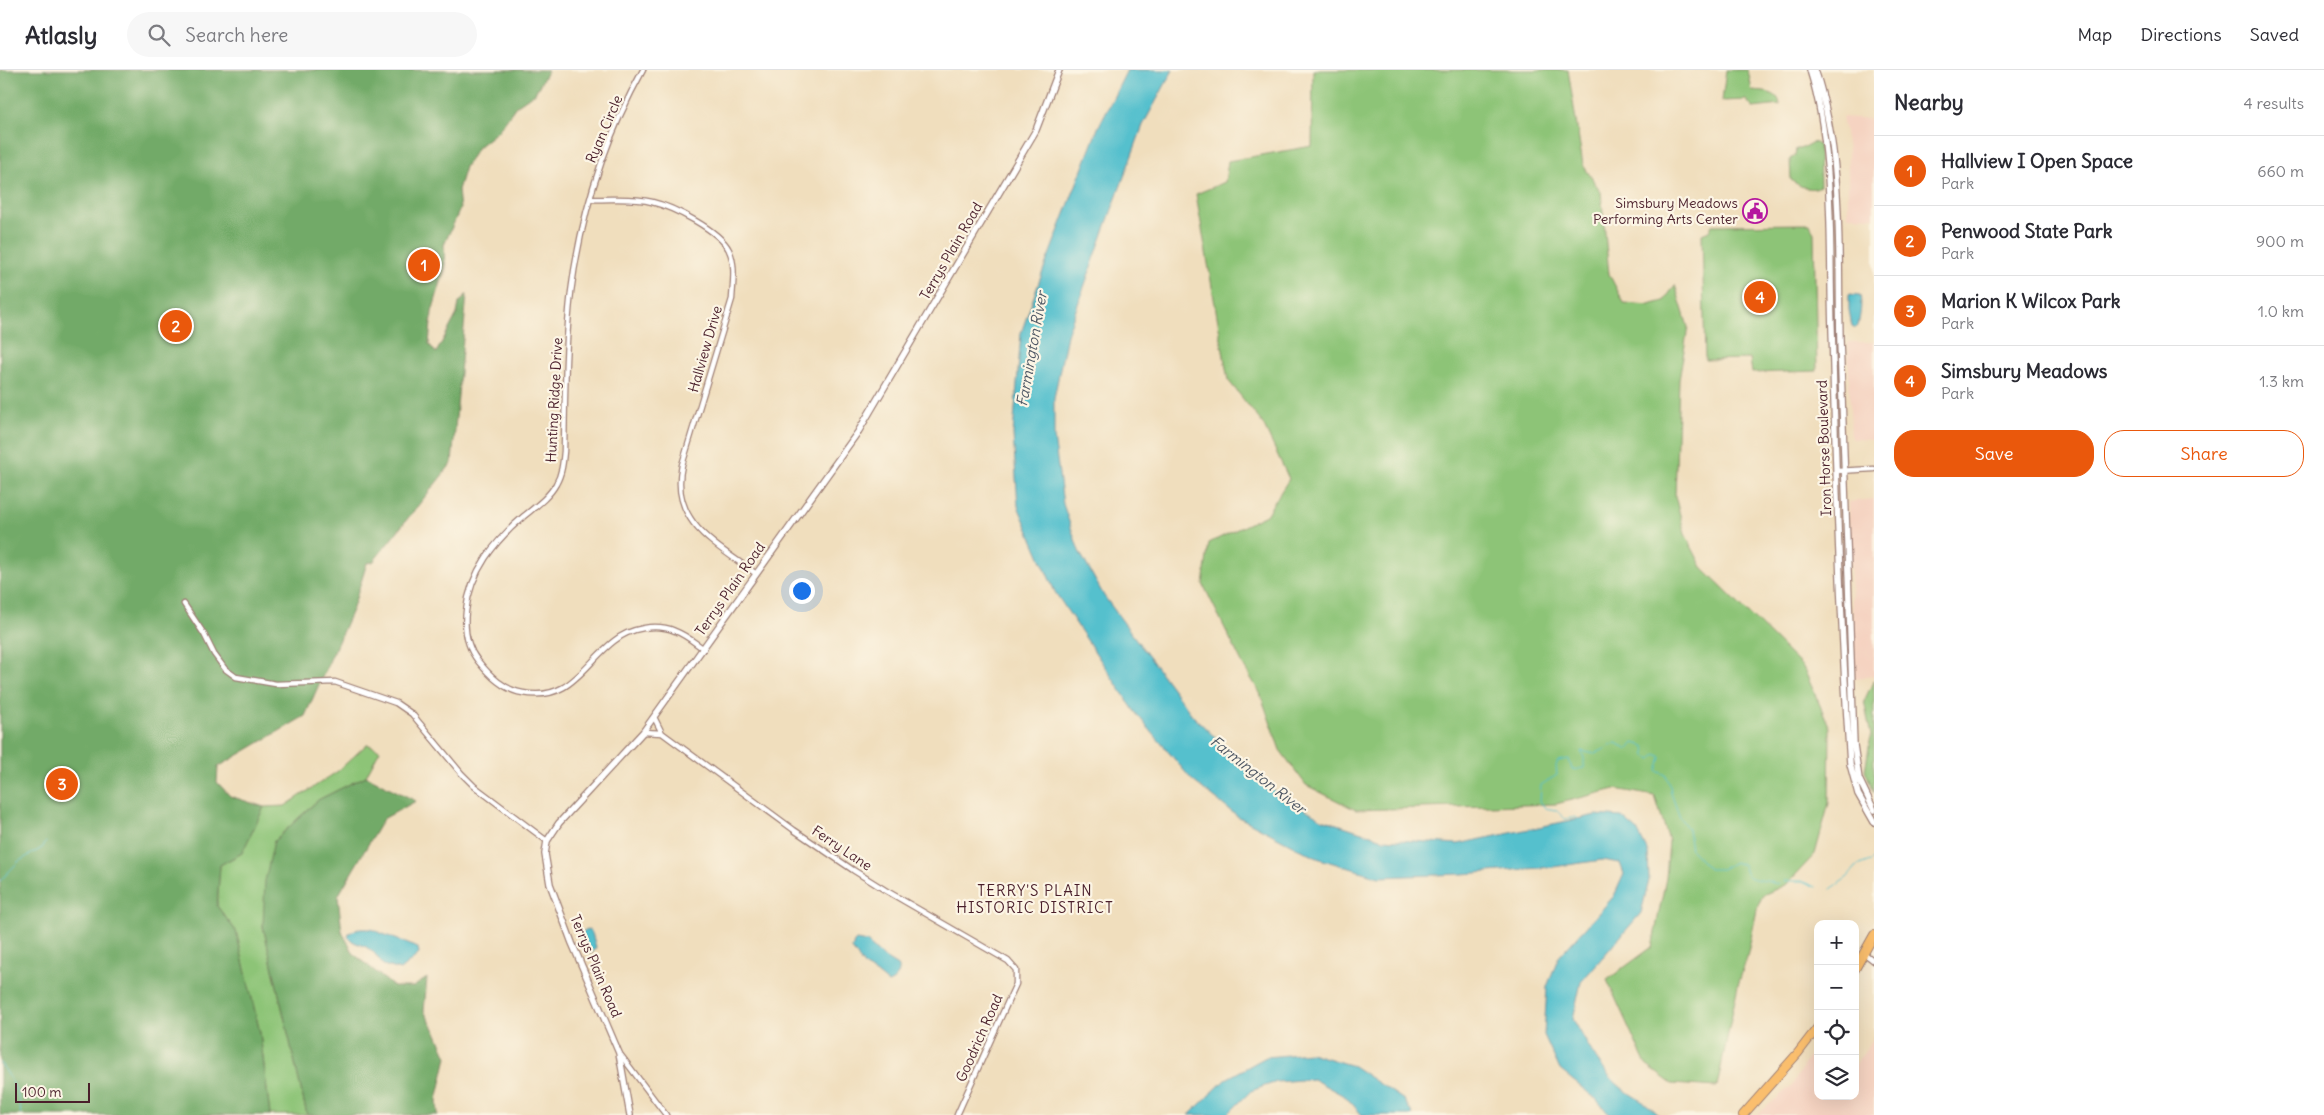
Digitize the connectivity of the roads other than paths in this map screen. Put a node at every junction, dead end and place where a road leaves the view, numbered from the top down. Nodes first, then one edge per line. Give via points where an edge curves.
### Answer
1 (643, 70) edge
2 (1059, 70) edge
3 (1810, 70) edge
4 (1815, 70) edge
5 (591, 199) junction
6 (1829, 218) junction
7 (1837, 218) junction
8 (1832, 342) junction
9 (1840, 342) junction
10 (1871, 469) edge
11 (1837, 471) junction
12 (1844, 471) junction
13 (756, 574) junction
14 (184, 604) dead end
15 (704, 649) junction
16 (654, 717) junction
17 (643, 732) junction
18 (662, 733) junction
19 (1874, 810) edge
20 (1874, 822) edge
21 (548, 841) junction
22 (1874, 935) edge
23 (1865, 954) junction
24 (1874, 961) edge
25 (1858, 965) edge
26 (1016, 970) joint
27 (1814, 1032) edge
28 (619, 1053) junction
29 (635, 1074) junction
30 (624, 1079) junction
31 (630, 1115) edge
32 (666, 1115) edge
33 (957, 1115) edge
34 (1743, 1115) edge

1 - 5 street, Ryan Circle via 615,128
2 - 13 street, Terrys Plain Road via 1036,130 858,432
3 - 6 street, Iron Horse Boulevard via 1824,140
4 - 7 street, Iron Horse Boulevard via 1829,126
5 - 13 street, Hallview Drive via 652,202 701,224 728,249 734,273 732,299 682,465 679,490 684,508 698,530
5 - 15 street, Hunting Ridge Drive via 571,292 561,474 552,490 508,530 483,560 468,597 467,641 477,659 498,682 514,691 533,694 550,692 566,685 585,671 614,640 644,628 674,630
6 - 7 street
6 - 8 street, Iron Horse Boulevard
7 - 9 street, Iron Horse Boulevard
8 - 9 street
8 - 11 street, Iron Horse Boulevard
9 - 12 street, Iron Horse Boulevard
10 - 12 street
11 - 12 street
11 - 20 street, Iron Horse Boulevard via 1850,764 1858,794
12 - 19 street, Iron Horse Boulevard via 1854,745 1859,779
13 - 15 street, Terrys Plain Road
14 - 21 street via 219,662 236,677 276,684 335,682 377,695 404,708 474,786
15 - 16 street, Terrys Plain Road
16 - 17 street, Terrys Plain Road
16 - 18 street, Ferry Lane
17 - 18 street
17 - 21 street, Terrys Plain Road via 559,823
18 - 26 street, Ferry Lane via 838,860 1008,961
21 - 28 street, Terrys Plain Road via 546,866 554,896
22 - 23 highway
23 - 24 street
23 - 25 highway
26 - 33 street, Goodrich Road via 1016,984
27 - 34 highway
28 - 29 street, Terrys Plain Road
28 - 30 street
29 - 30 street
29 - 32 street, Terrys Plain Road
30 - 31 street

